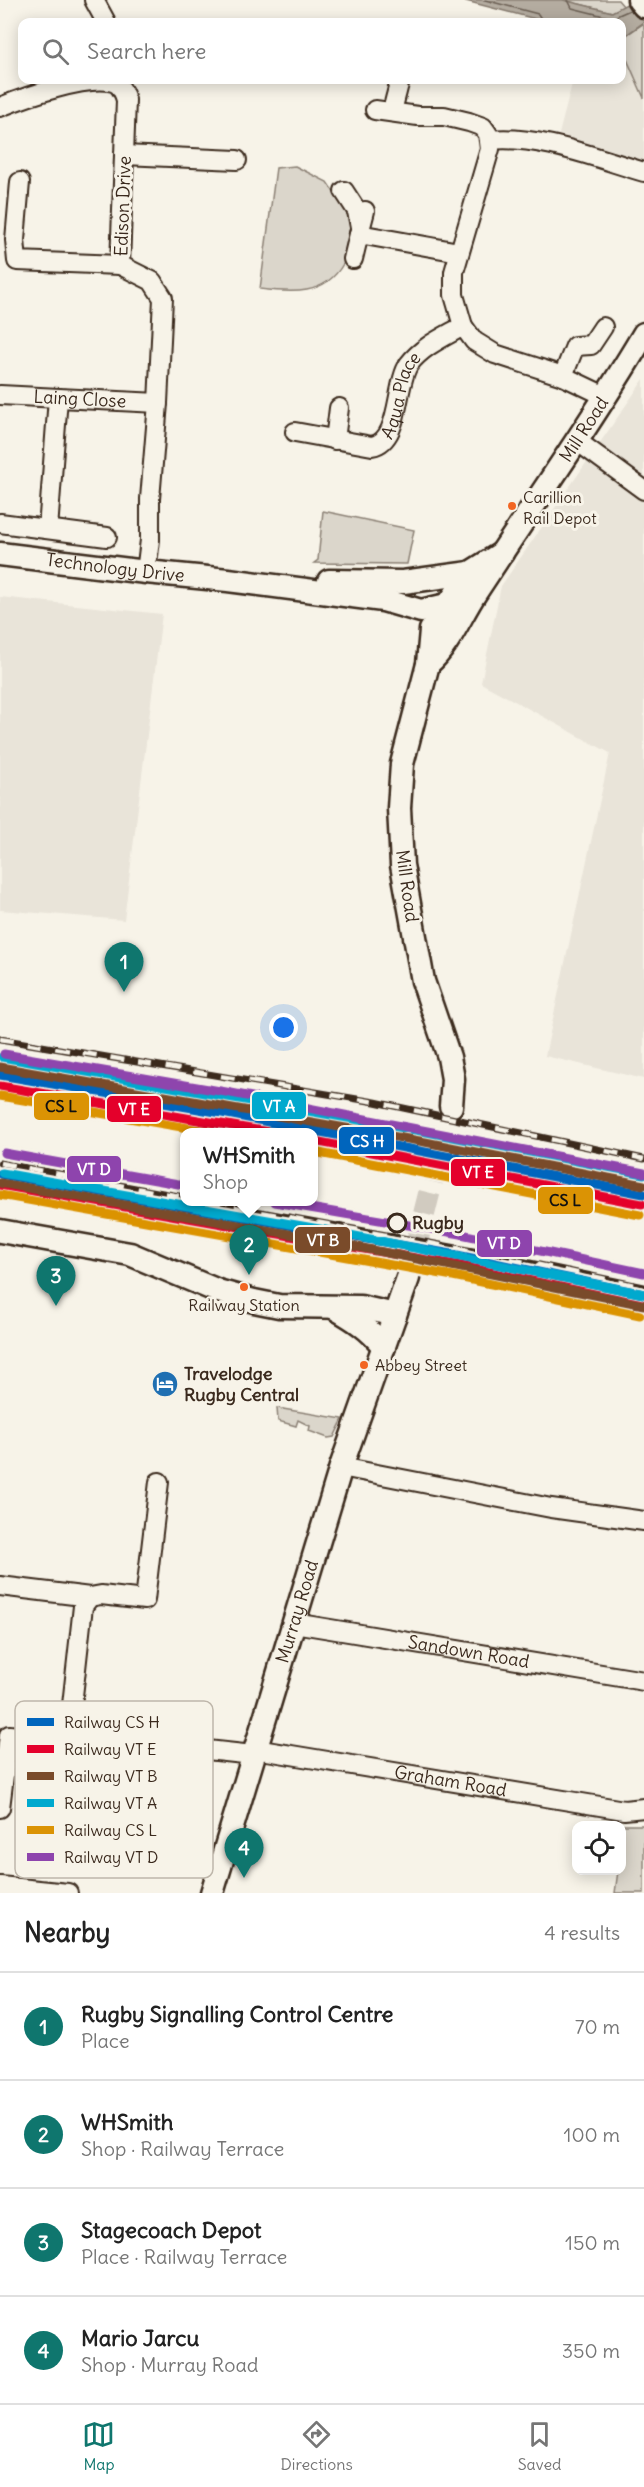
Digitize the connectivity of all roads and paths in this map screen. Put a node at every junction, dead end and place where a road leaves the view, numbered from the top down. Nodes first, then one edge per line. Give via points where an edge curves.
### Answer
1 (94, 0) edge
2 (639, 0) edge
3 (644, 6) edge
4 (104, 18) edge
5 (75, 84) edge
6 (121, 84) edge
7 (398, 84) edge
8 (0, 107) edge
9 (490, 140) junction
10 (124, 154) junction
11 (237, 160) dead end
12 (644, 172) edge
13 (20, 182) dead end
14 (344, 190) dead end
15 (361, 225) junction
16 (459, 252) junction
17 (353, 259) dead end
18 (120, 265) junction
19 (463, 326) junction
20 (603, 327) dead end
21 (644, 334) edge
22 (563, 376) junction
23 (0, 395) edge
24 (606, 397) junction
25 (58, 398) junction
26 (158, 403) junction
27 (339, 408) dead end
28 (295, 432) dead end
29 (335, 440) junction
30 (577, 441) junction
31 (644, 490) edge
32 (0, 523) edge
33 (48, 529) junction
34 (107, 537) dead end
35 (0, 554) edge
36 (146, 572) junction
37 (228, 580) junction
38 (475, 580) junction
39 (398, 582) junction
40 (453, 612) junction
41 (426, 620) junction
42 (428, 664) junction
43 (451, 1106) tunnel mouth
44 (0, 1231) edge
45 (408, 1278) tunnel mouth
46 (333, 1308) junction
47 (389, 1332) junction
48 (341, 1467) junction
49 (159, 1482) dead end
50 (644, 1521) edge
51 (0, 1586) edge
52 (90, 1597) junction
53 (294, 1623) junction
54 (644, 1681) edge
55 (72, 1701) edge
56 (4, 1734) edge
57 (213, 1750) edge
58 (254, 1752) junction
59 (0, 1808) edge
60 (644, 1808) edge
61 (0, 1886) edge
62 (68, 1893) edge
63 (212, 1893) edge

1 - 4 street
2 - 3 street
5 - 8 street, Edison Drive
6 - 10 street, Edison Drive via 126,100
7 - 9 street via 384,110 469,122 483,127
9 - 12 street via 535,141
9 - 16 street
10 - 11 street
10 - 18 street, Edison Drive
13 - 18 street via 17,261
14 - 15 street
15 - 16 street
15 - 17 street
16 - 19 street via 454,295
18 - 26 street, Edison Drive via 152,281 163,298
19 - 22 street via 474,341 495,354
19 - 29 street, Aqua Place via 424,349 408,366 388,436 379,445
20 - 22 street via 591,345 575,346
21 - 24 street, Mill Road
22 - 24 street
23 - 25 street, Laing Close
24 - 30 street, Mill Road
25 - 26 street, Laing Close
25 - 33 street
26 - 36 street, Edison Drive
27 - 29 street
28 - 29 street, Aqua Place
30 - 31 street
30 - 38 street, Mill Road via 502,553
32 - 33 street
33 - 34 street
35 - 36 street, Technology Drive
36 - 37 street, Technology Drive
37 - 39 street, Technology Drive
37 - 41 street, Technology Drive via 383,600
38 - 39 street, Technology Drive
38 - 40 street
39 - 40 street
40 - 41 street
40 - 42 street via 440,654
41 - 42 street, Mill Road
42 - 43 street, Mill Road via 402,764 402,866 423,981 449,1057 453,1079
44 - 46 street via 130,1254 218,1291 254,1301
45 - 47 street
46 - 47 street via 360,1307
46 - 47 street via 358,1320 375,1336
47 - 48 street, Murray Road
48 - 50 street via 551,1508
48 - 53 street, Murray Road
49 - 52 street via 145,1600
51 - 52 street
52 - 55 street via 83,1606
53 - 54 street, Sandown Road
53 - 58 street, Murray Road
56 - 59 street
57 - 58 street, Graham Road
58 - 60 street, Graham Road via 624,1810
58 - 63 street, Murray Road
61 - 62 street

